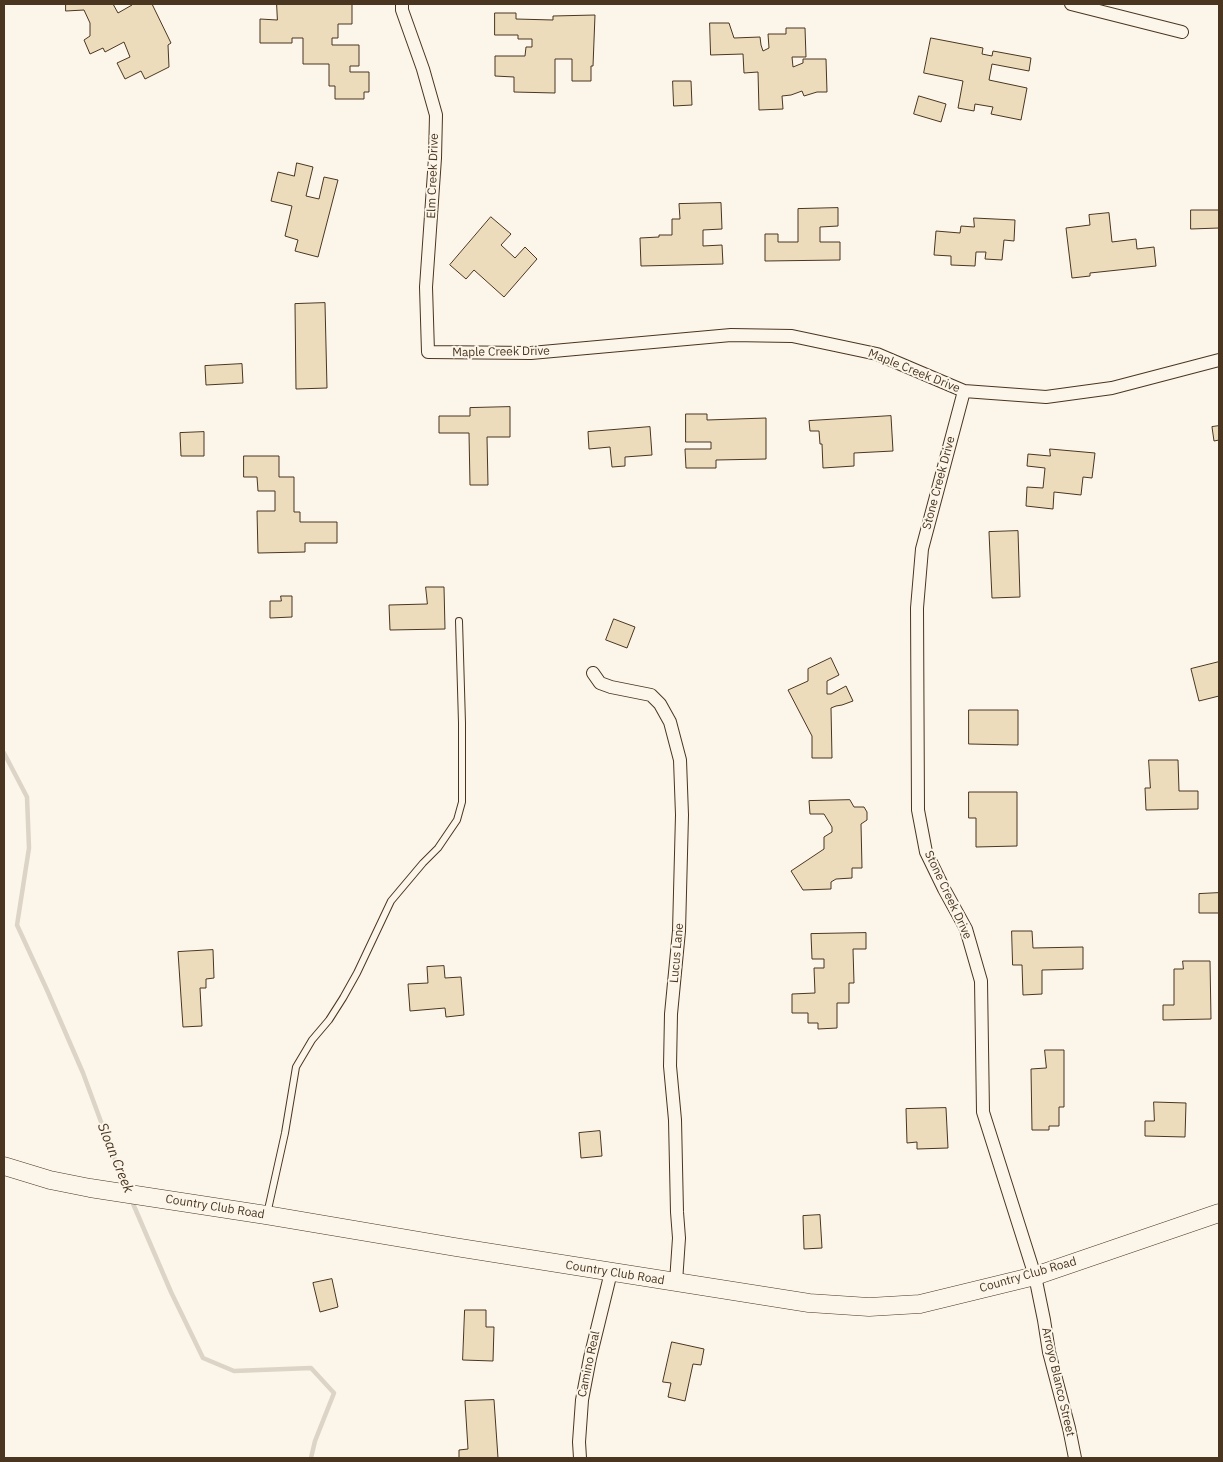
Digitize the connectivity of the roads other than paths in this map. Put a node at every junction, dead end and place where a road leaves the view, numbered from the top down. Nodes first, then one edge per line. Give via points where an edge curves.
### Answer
1 (402, 4) edge
2 (1071, 4) edge
3 (1182, 32) dead end
4 (428, 352) joint
5 (1219, 360) edge
6 (964, 391) junction
7 (459, 621) dead end
8 (593, 673) dead end
9 (4, 1166) edge
10 (1219, 1213) edge
11 (266, 1216) junction
12 (611, 1272) junction
13 (1035, 1276) junction
14 (676, 1282) junction
15 (580, 1458) edge
16 (1075, 1458) edge

1 - 4 street, Elm Creek Drive via 436,115 426,287
2 - 3 street
4 - 6 street, Maple Creek Drive via 531,353 731,336 792,336 877,354
5 - 6 street, Maple Creek Drive via 1112,388 1046,396
6 - 13 street, Stone Creek Drive via 922,549 917,608 918,810 926,852 966,929 981,981 984,1112
7 - 11 lane via 462,802 457,820 438,848 391,901 357,974 296,1067
8 - 14 street, Lucus Lane via 600,683 650,695 660,704 670,722 680,760 679,931 670,1066 679,1238
9 - 11 main road, Country Club Road via 90,1188
10 - 13 main road, Country Club Road
11 - 12 main road, Country Club Road
12 - 14 main road, Country Club Road
12 - 15 street, Camino Real via 582,1400
13 - 14 main road, Country Club Road via 920,1304 870,1307 808,1303
13 - 16 street, Arroyo Blanco Street via 1049,1352

